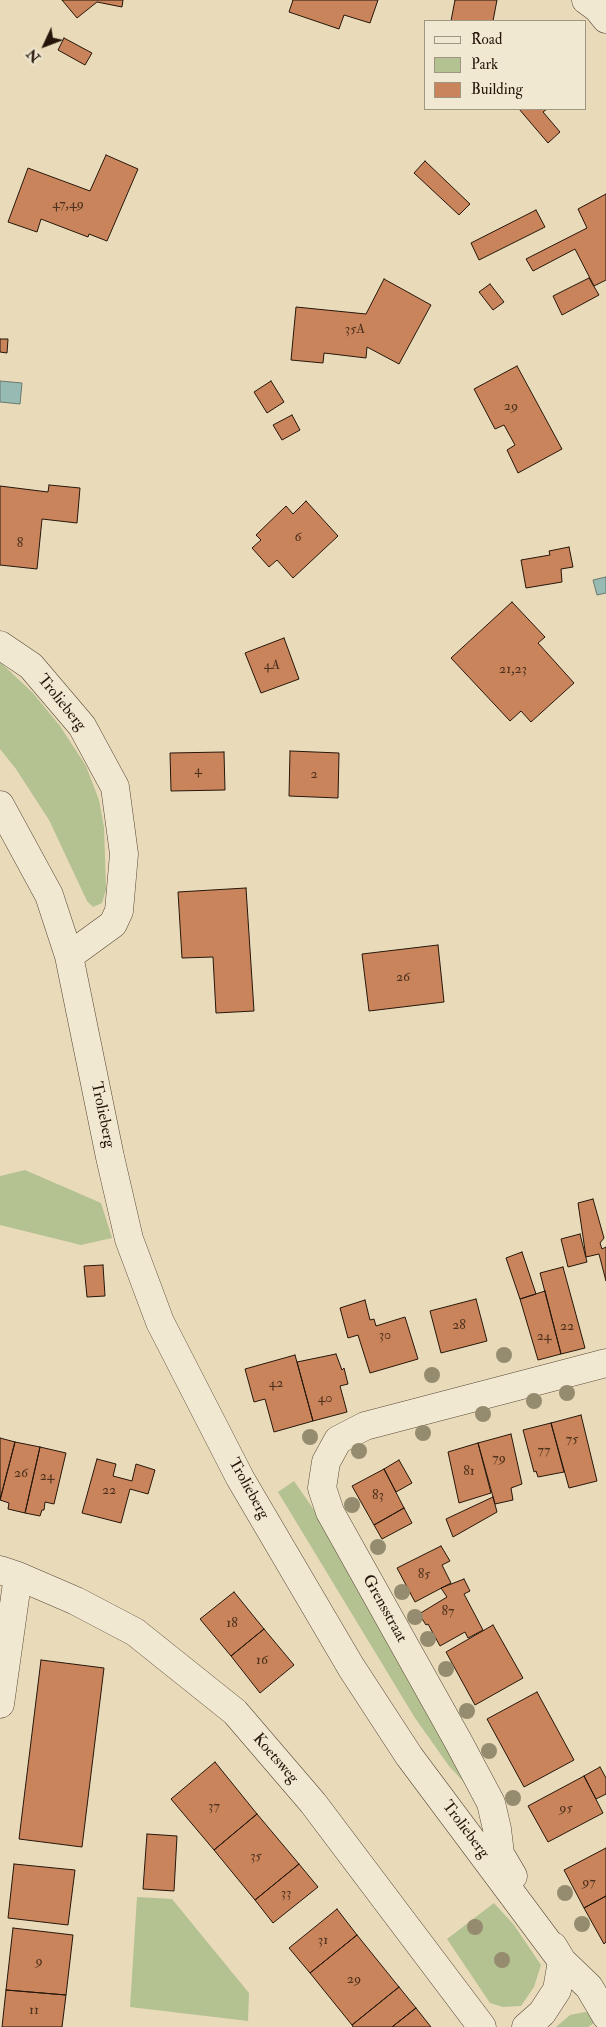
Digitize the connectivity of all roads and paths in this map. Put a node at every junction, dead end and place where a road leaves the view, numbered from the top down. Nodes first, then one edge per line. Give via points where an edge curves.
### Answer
1 (586, 0) edge
2 (606, 19) edge
3 (0, 645) edge
4 (0, 805) edge
5 (69, 956) junction
6 (606, 1363) edge
7 (9, 1573) edge
8 (0, 1704) edge
9 (562, 1961) junction
10 (606, 2016) edge
11 (482, 2027) edge
12 (526, 2027) edge

1 - 2 street
3 - 5 street, Trolieberg via 31,666 82,726 115,787 124,854 119,911 113,924
4 - 5 street, Trolieberg via 49,895
5 - 9 street, Trolieberg via 129,1239 160,1322 240,1478 351,1667 409,1756
6 - 9 street, Grensstraat via 365,1426 338,1440 326,1462 322,1488 330,1512 491,1803 500,1854
7 - 8 street
7 - 11 street, Koetsweg via 76,1601 135,1632 235,1712 313,1803
9 - 10 street, Grensstraat via 589,1987
9 - 12 street via 557,1990 542,2012

